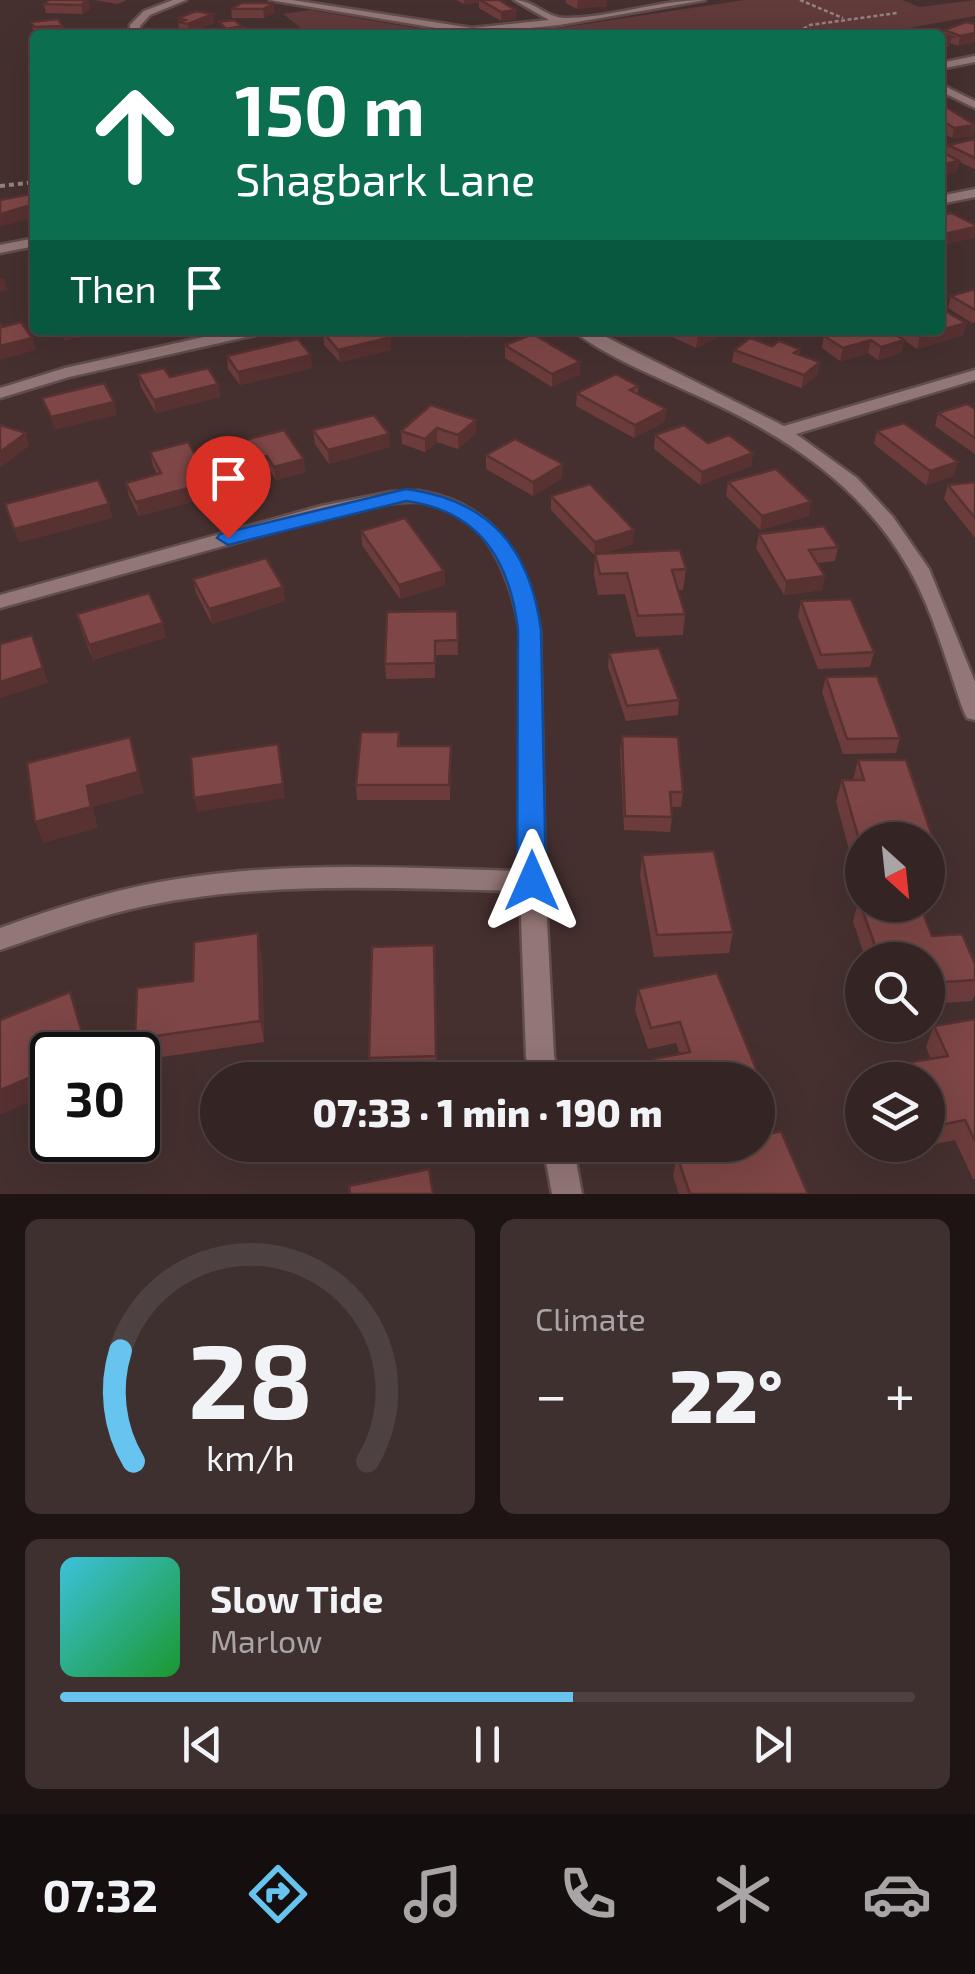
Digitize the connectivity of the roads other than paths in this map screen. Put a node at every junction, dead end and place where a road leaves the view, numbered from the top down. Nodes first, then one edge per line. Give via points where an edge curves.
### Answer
1 (182, 0) edge
2 (274, 0) edge
3 (519, 0) edge
4 (700, 0) edge
5 (558, 22) junction
6 (135, 30) edge
7 (466, 30) edge
8 (482, 30) edge
9 (975, 59) edge
10 (945, 65) edge
11 (945, 89) edge
12 (975, 104) edge
13 (975, 193) edge
14 (945, 199) edge
15 (30, 243) edge
16 (0, 249) edge
17 (232, 335) edge
18 (592, 335) edge
19 (975, 375) edge
20 (0, 393) edge
21 (786, 431) junction
22 (0, 602) edge
23 (975, 712) edge
24 (532, 881) junction
25 (0, 939) edge
26 (541, 1062) edge
27 (561, 1162) edge
28 (567, 1194) edge

1 - 6 street via 141,18
2 - 7 street
3 - 5 street
4 - 5 street
5 - 8 street
9 - 10 street
11 - 12 street
13 - 14 street
15 - 16 street
17 - 20 street
18 - 21 street
19 - 21 street
21 - 23 street via 853,482 903,542
22 - 24 street via 364,503 406,495 464,512 509,559 525,592
24 - 25 street via 371,878 208,886 118,902
24 - 26 street
27 - 28 street

